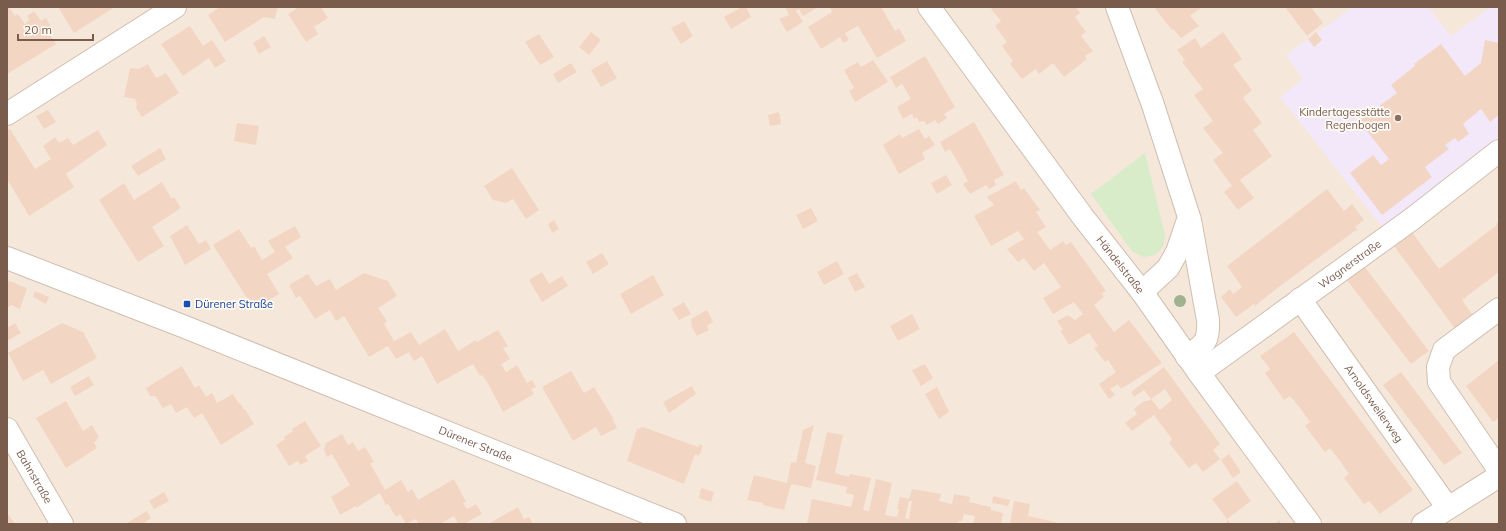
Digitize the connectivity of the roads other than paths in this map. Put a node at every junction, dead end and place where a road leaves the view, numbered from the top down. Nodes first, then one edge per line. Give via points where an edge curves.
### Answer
1 (176, 7) edge
2 (929, 7) edge
3 (1117, 7) edge
4 (7, 114) edge
5 (1499, 151) edge
6 (1189, 217) junction
7 (7, 258) edge
8 (1142, 292) junction
9 (1300, 299) junction
10 (1499, 309) edge
11 (1193, 365) junction
12 (7, 429) edge
13 (1499, 470) edge
14 (1499, 476) edge
15 (1448, 508) junction
16 (62, 524) edge
17 (675, 524) edge
18 (1310, 524) edge
19 (1423, 524) edge

1 - 4 street
2 - 8 street, Händelstraße via 1083,217
3 - 6 street
5 - 9 street, Wagnerstraße via 1412,219
6 - 8 street via 1177,252 1168,268
6 - 11 street via 1208,320 1205,343
7 - 17 street, Dürener Straße
8 - 11 street, Händelstraße
9 - 11 street, Wagnerstraße
9 - 15 street, Arnoldsweilerweg
10 - 13 street via 1444,350 1438,367 1440,382
11 - 18 street, Händelstraße
12 - 16 street, Bahnstraße
14 - 15 street
15 - 19 street

